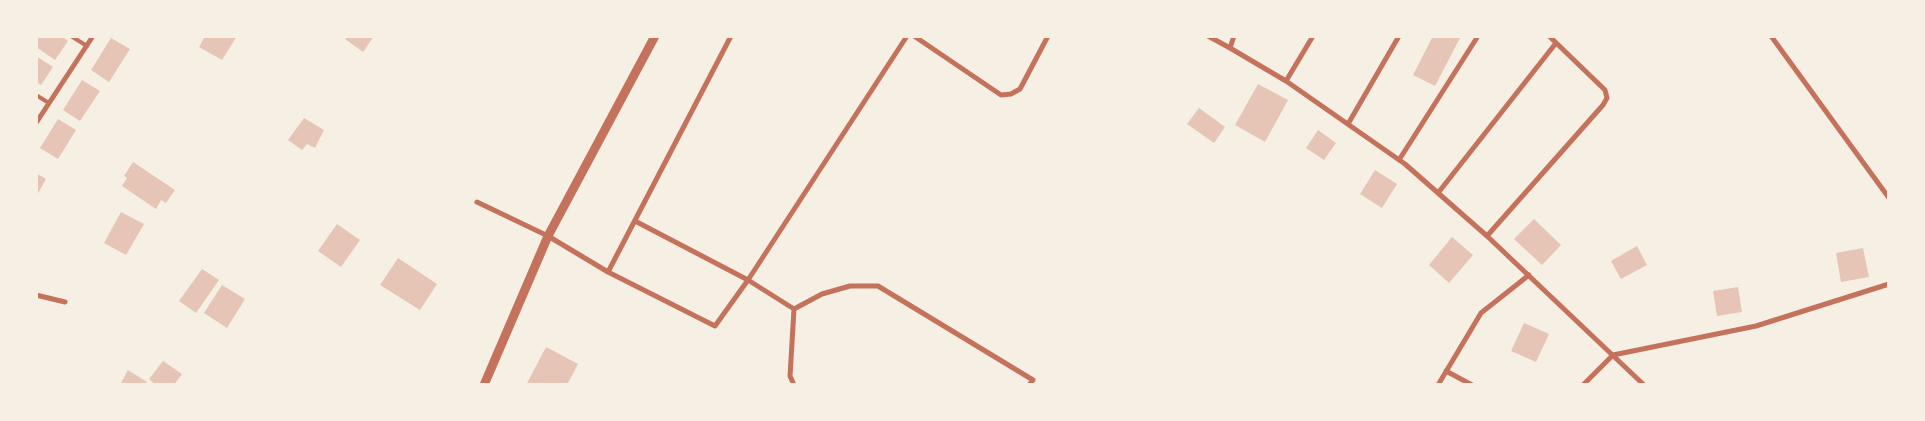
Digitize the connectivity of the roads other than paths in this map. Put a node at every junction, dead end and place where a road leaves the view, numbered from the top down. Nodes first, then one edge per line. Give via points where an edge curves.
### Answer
1 (71, 36) edge
2 (93, 36) edge
3 (655, 36) edge
4 (731, 36) edge
5 (907, 36) edge
6 (914, 36) edge
7 (1048, 36) edge
8 (1208, 36) edge
9 (1234, 36) edge
10 (1313, 36) edge
11 (1399, 36) edge
12 (1478, 36) edge
13 (1549, 36) edge
14 (1770, 36) edge
15 (1556, 43) junction
16 (86, 46) junction
17 (1230, 48) junction
18 (1286, 81) junction
19 (36, 94) edge
20 (50, 103) junction
21 (36, 123) edge
22 (1348, 124) junction
23 (1399, 160) junction
24 (1438, 193) junction
25 (1889, 198) edge
26 (478, 202) dead end
27 (635, 221) junction
28 (548, 236) junction
29 (1487, 236) junction
30 (608, 272) junction
31 (1529, 275) junction
32 (748, 280) junction
33 (1889, 284) edge
34 (36, 295) edge
35 (65, 302) dead end
36 (794, 309) junction
37 (1613, 355) junction
38 (1446, 371) junction
39 (484, 385) edge
40 (794, 385) edge
41 (1029, 385) edge
42 (1438, 385) edge
43 (1472, 385) edge
44 (1583, 385) edge
45 (1644, 385) edge

1 - 16 lane
2 - 16 street
3 - 28 street
4 - 27 street
5 - 32 street
6 - 7 street via 1000,94 1011,94 1020,89
8 - 17 street
9 - 17 street
10 - 18 street
11 - 22 street
12 - 23 street
13 - 15 street
14 - 25 street
15 - 24 street
15 - 29 street via 1605,90 1607,98
16 - 20 street
17 - 18 street
18 - 22 street
19 - 20 lane
20 - 21 street
22 - 23 street
23 - 24 street
24 - 29 street
26 - 28 street
27 - 30 street
27 - 32 street
28 - 30 street
28 - 39 street
29 - 31 street
30 - 32 street via 715,326
31 - 37 street
31 - 38 street via 1481,313
32 - 36 street
33 - 37 street via 1756,326
34 - 35 street
36 - 40 street via 790,376
36 - 41 street via 822,294 850,286 878,286 1033,380
37 - 44 street
37 - 45 street
38 - 42 street
38 - 43 street

